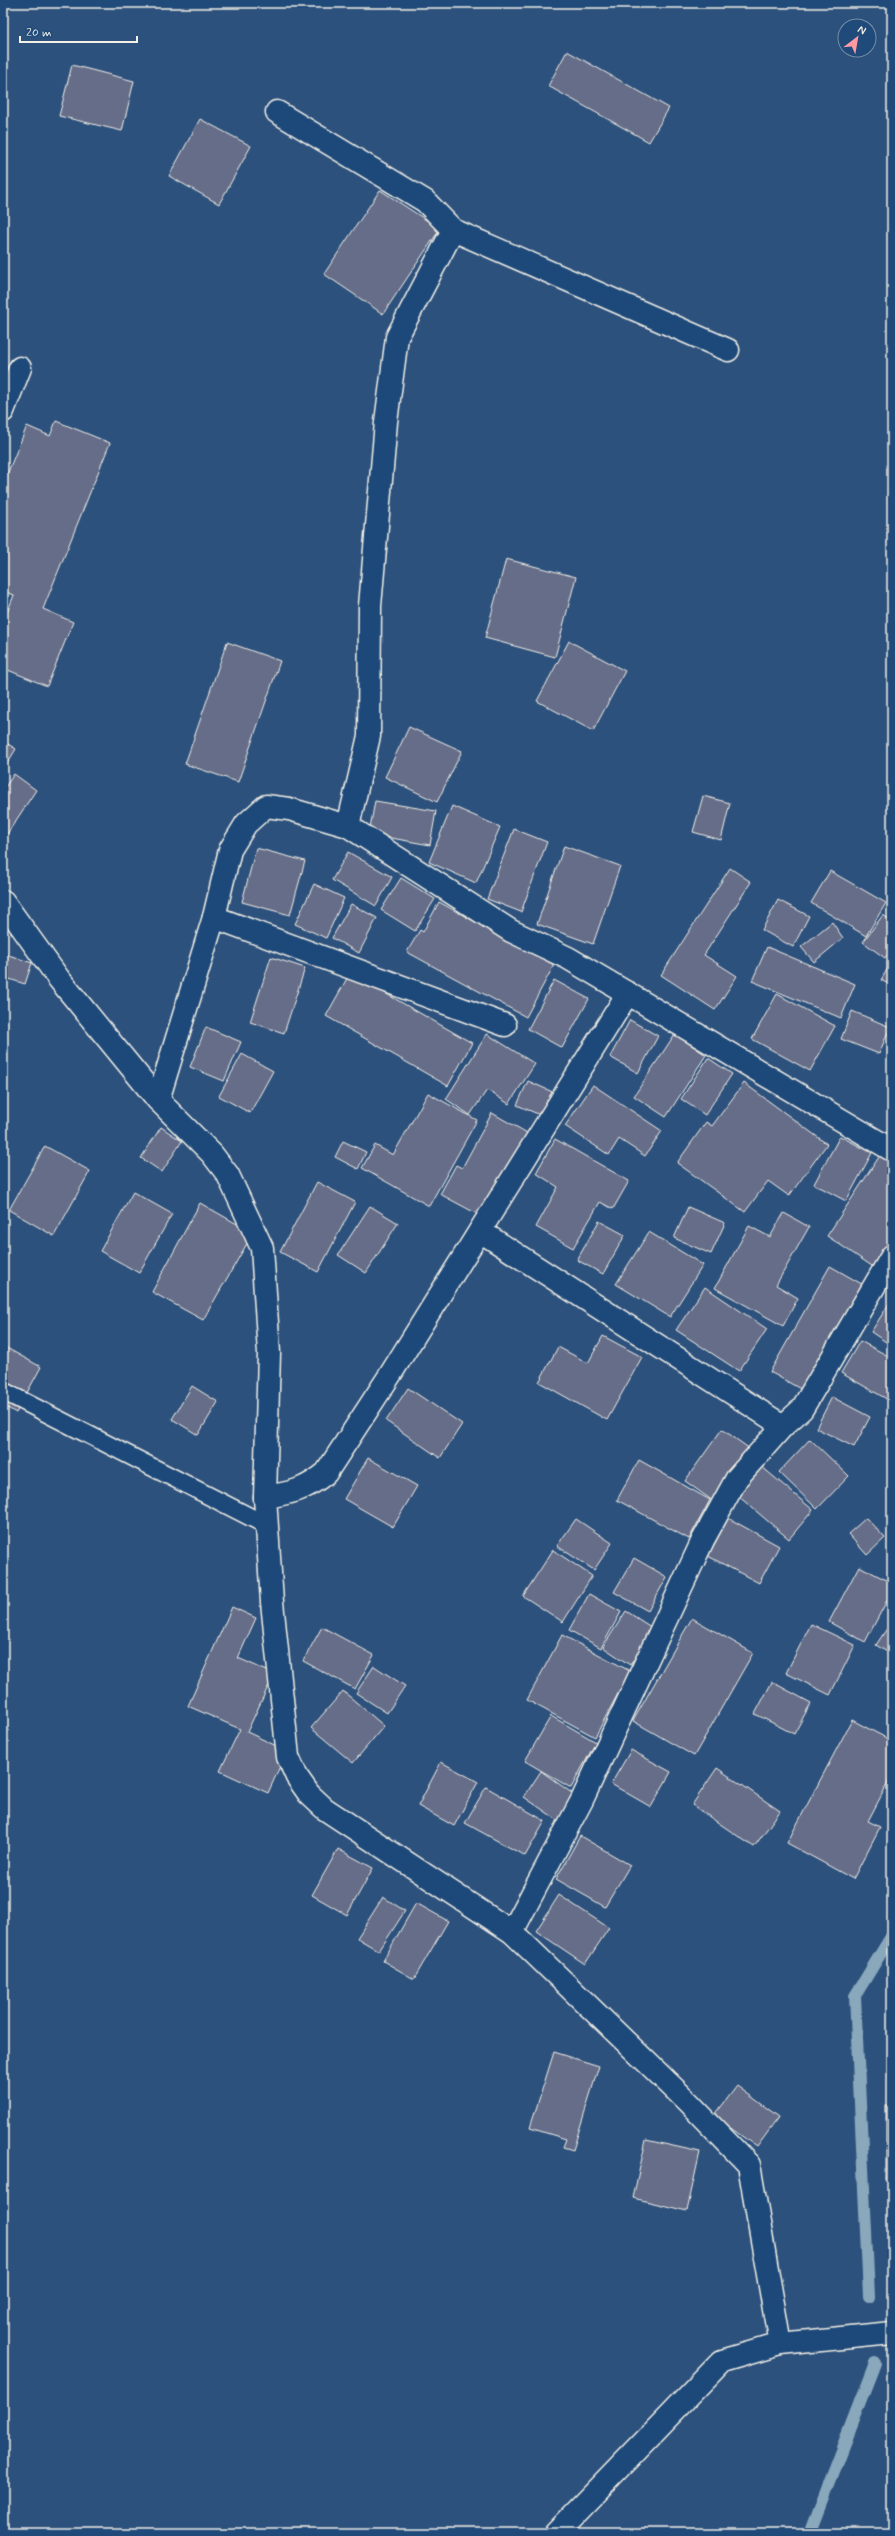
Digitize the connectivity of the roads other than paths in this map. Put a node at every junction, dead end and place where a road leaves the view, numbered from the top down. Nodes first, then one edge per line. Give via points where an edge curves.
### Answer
1 (278, 112) dead end
2 (453, 230) junction
3 (728, 350) dead end
4 (20, 368) dead end
5 (3, 411) edge
6 (348, 826) junction
7 (3, 901) edge
8 (214, 917) junction
9 (628, 993) junction
10 (505, 1026) dead end
11 (158, 1100) junction
12 (892, 1150) edge
13 (480, 1231) junction
14 (892, 1256) edge
15 (3, 1391) edge
16 (783, 1426) junction
17 (265, 1497) junction
18 (266, 1526) junction
19 (512, 1932) junction
20 (892, 2333) edge
21 (780, 2344) junction
22 (556, 2533) edge

1 - 2 street via 426,201
2 - 3 street
2 - 6 street via 397,337 386,422 370,606 369,736
4 - 5 street
6 - 8 street via 289,809 266,806 260,810 246,824 230,850
6 - 9 street via 511,931 568,958
7 - 11 street via 59,979
8 - 10 street
8 - 11 street
9 - 12 street
9 - 13 street
11 - 17 street via 212,1154 228,1175 262,1248 269,1353
13 - 16 street
13 - 17 street via 326,1473 295,1493
14 - 16 street via 802,1409
15 - 18 lane
16 - 19 street via 737,1478 703,1540 582,1800
17 - 18 street
18 - 19 street via 288,1757 297,1777 309,1794 344,1823
19 - 21 street via 688,2102 749,2166
20 - 21 street
21 - 22 street via 722,2361

